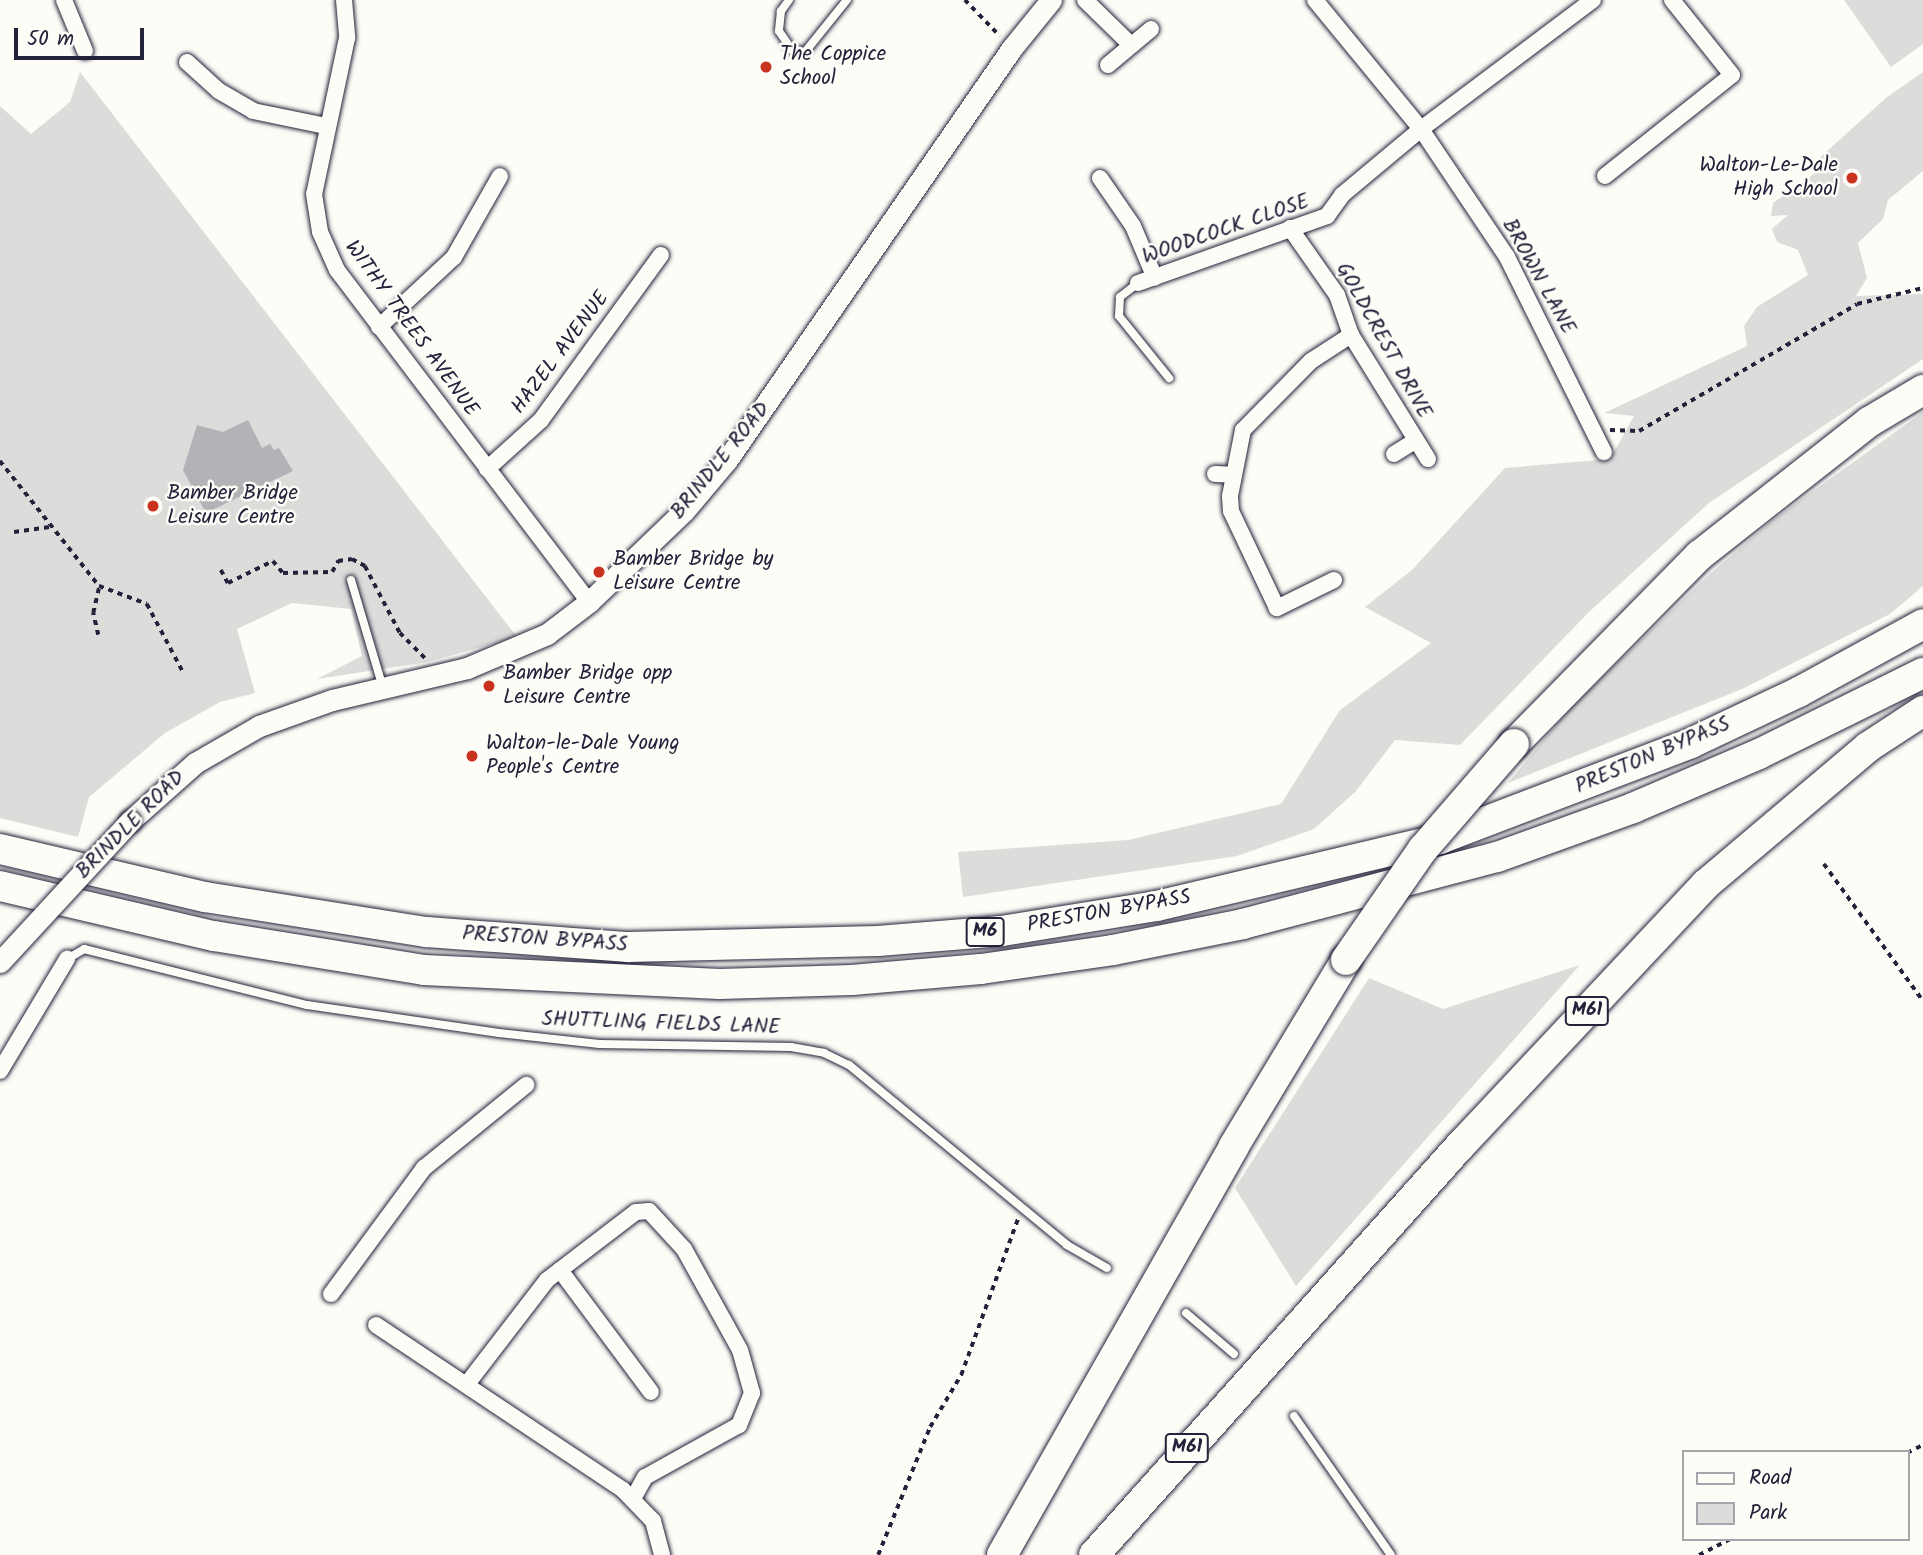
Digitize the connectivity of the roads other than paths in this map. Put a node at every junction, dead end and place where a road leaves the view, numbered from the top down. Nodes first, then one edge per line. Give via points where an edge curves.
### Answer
1 (64, 0) edge
2 (344, 0) edge
3 (789, 0) edge
4 (847, 0) edge
5 (1051, 0) edge
6 (1085, 0) edge
7 (1315, 0) edge
8 (1593, 0) edge
9 (1672, 0) edge
10 (1151, 29) dead end
11 (1130, 44) junction
12 (85, 51) dead end
13 (187, 62) dead end
14 (1108, 65) dead end
15 (326, 126) junction
16 (1421, 129) junction
17 (500, 176) dead end
18 (1605, 176) dead end
19 (1100, 178) dead end
20 (1290, 228) junction
21 (661, 256) dead end
22 (1155, 278) junction
23 (1138, 283) joint
24 (379, 327) junction
25 (1351, 335) junction
26 (1169, 378) dead end
27 (1923, 390) edge
28 (1415, 441) junction
29 (1604, 452) dead end
30 (1394, 454) dead end
31 (1427, 459) dead end
32 (487, 469) junction
33 (1215, 474) dead end
34 (1233, 475) junction
35 (351, 580) dead end
36 (1334, 580) dead end
37 (589, 602) junction
38 (1923, 624) edge
39 (1923, 673) edge
40 (383, 688) junction
41 (1923, 711) edge
42 (0, 849) edge
43 (0, 886) edge
44 (67, 959) joint
45 (0, 962) edge
46 (0, 1071) edge
47 (526, 1086) dead end
48 (1107, 1268) dead end
49 (560, 1270) junction
50 (331, 1294) dead end
51 (1186, 1313) dead end
52 (376, 1325) dead end
53 (1234, 1354) dead end
54 (467, 1384) junction
55 (651, 1392) dead end
56 (1294, 1416) dead end
57 (633, 1499) junction
58 (662, 1555) edge
59 (1002, 1555) edge
60 (1094, 1555) edge
61 (1391, 1555) edge

1 - 12 street
2 - 15 street, WITHY TREES AVENUE via 346,37
3 - 4 lane via 781,11 779,31 792,50 805,52
5 - 37 street, BRINDLE ROAD via 1012,48 727,460 684,511
6 - 11 street
7 - 16 street, BROWN LANE
8 - 16 street
9 - 18 street via 1732,75
10 - 11 street
11 - 14 street
13 - 15 street via 219,91 253,111
15 - 24 street, WITHY TREES AVENUE via 314,194 320,232 337,270
16 - 20 street, WOODCOCK CLOSE via 1342,195 1327,216
16 - 29 street, BROWN LANE via 1507,257
17 - 24 street via 454,257
19 - 22 street via 1133,226
20 - 22 street, WOODCOCK CLOSE
20 - 25 street, GOLDCREST DRIVE via 1337,295
21 - 32 street, HAZEL AVENUE via 541,420
22 - 23 street, WOODCOCK CLOSE
23 - 26 lane via 1118,301 1119,316
24 - 32 street, WITHY TREES AVENUE
25 - 28 street, GOLDCREST DRIVE
25 - 34 street via 1311,361 1243,430
27 - 59 highway, bridge via 1869,422 1700,555 1514,744 1423,849 1346,960 1221,1169
28 - 30 street, GOLDCREST DRIVE
28 - 31 street, GOLDCREST DRIVE
32 - 37 street, WITHY TREES AVENUE
33 - 34 street
34 - 36 street via 1231,511 1277,608
35 - 40 lane
37 - 40 street, BRINDLE ROAD via 547,634 467,668
38 - 42 highway, PRESTON BYPASS / M6 via 1799,692 1691,743 1440,839 1157,906 1002,931 878,941 628,947 427,932 217,900
39 - 43 highway, PRESTON BYPASS / M6 via 1759,754 1633,808 1497,857 1243,924 981,969 720,984 424,970 214,936
40 - 45 street, BRINDLE ROAD, bridge via 259,726 195,763 130,821
41 - 60 highway, M61 via 1868,747 1706,884 1460,1146
44 - 46 street
44 - 48 lane, SHUTTLING FIELDS LANE via 84,949 307,1005 499,1033 599,1044 791,1047 824,1053 860,1073 1067,1245
47 - 50 street via 424,1168
49 - 54 street via 547,1280
49 - 55 street
49 - 57 street via 636,1212 649,1211 684,1249 749,1373 752,1392 739,1424 645,1478
51 - 53 lane
52 - 54 street
54 - 57 street
56 - 61 lane
57 - 58 street via 653,1521

